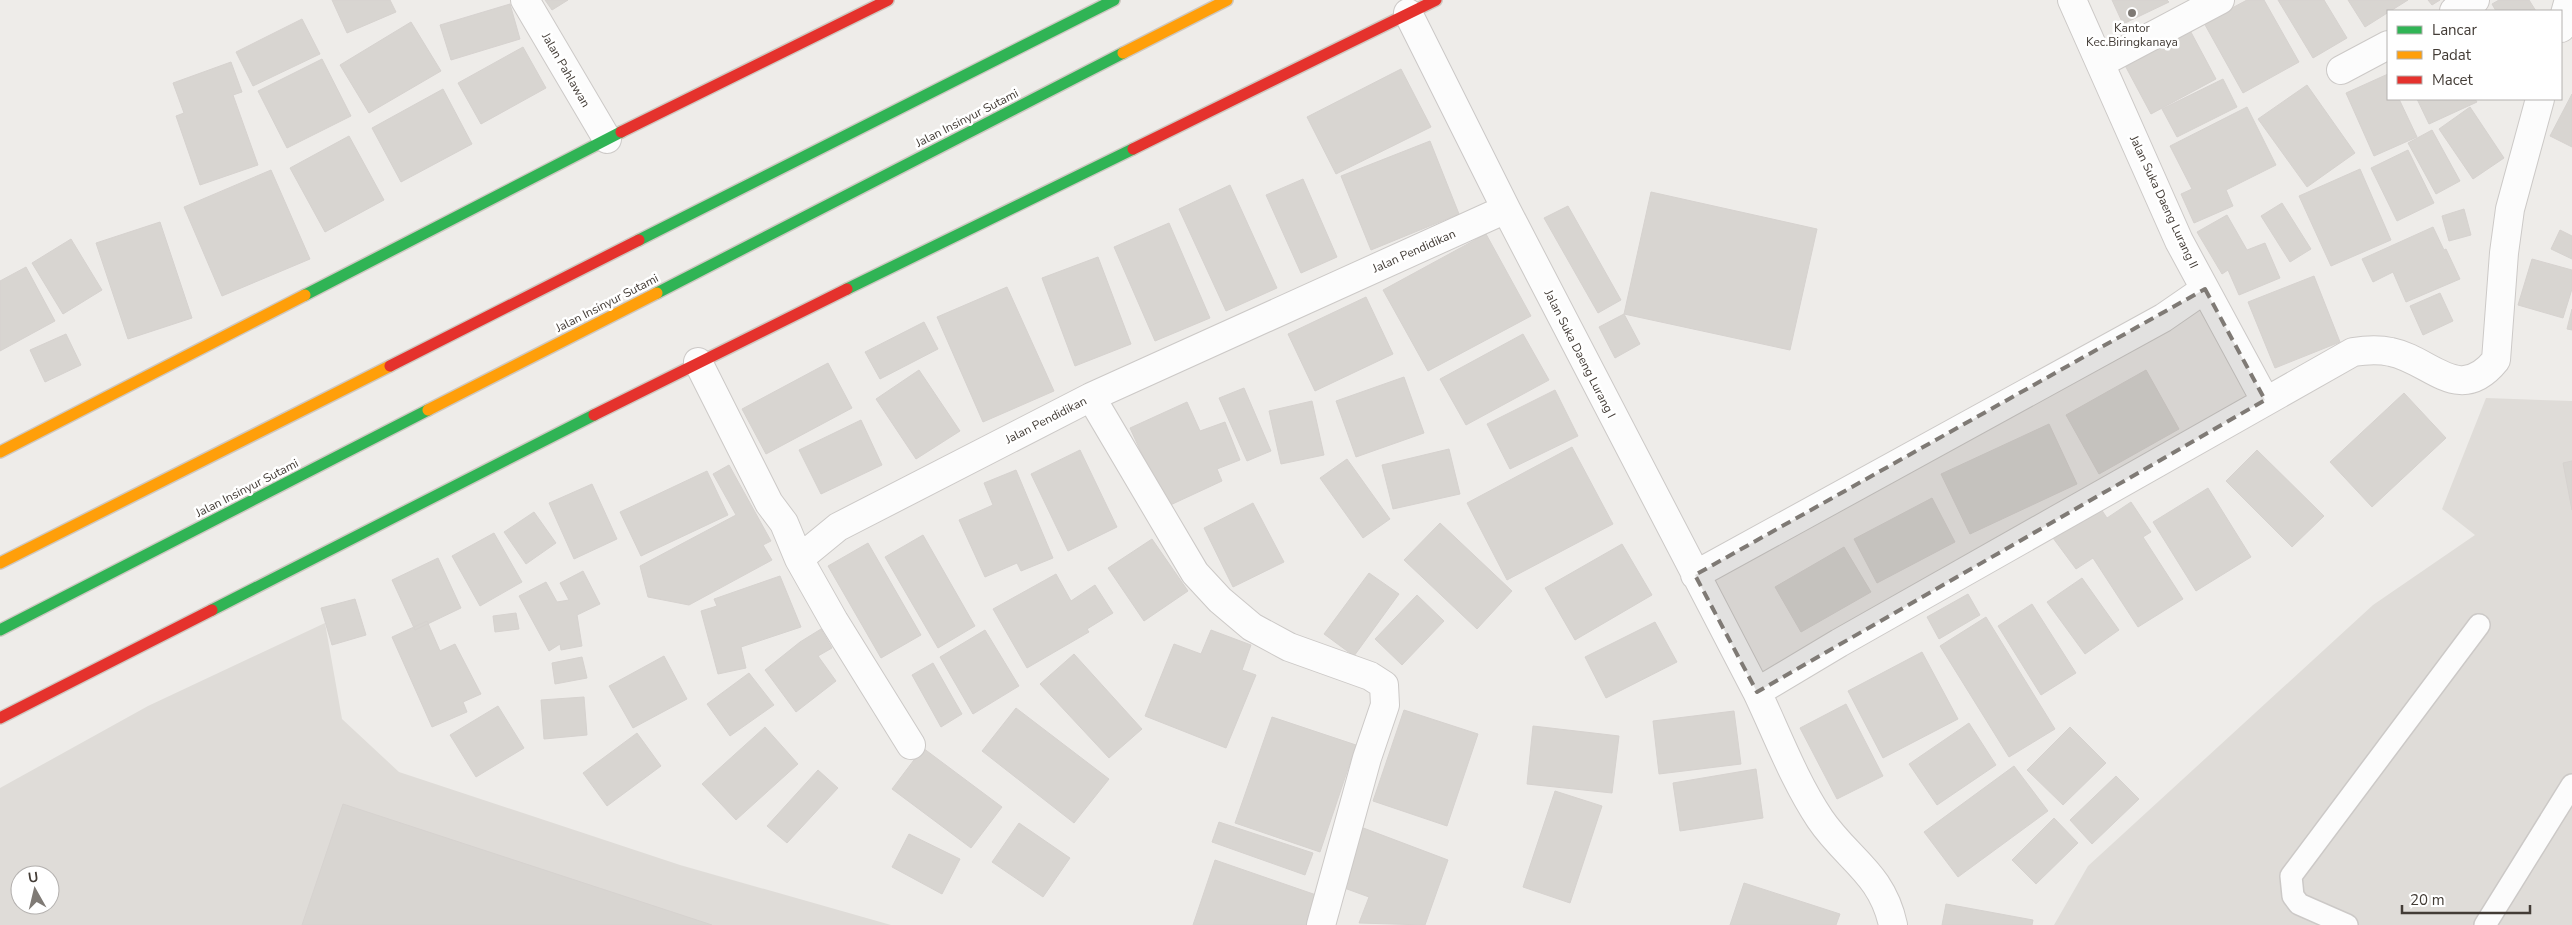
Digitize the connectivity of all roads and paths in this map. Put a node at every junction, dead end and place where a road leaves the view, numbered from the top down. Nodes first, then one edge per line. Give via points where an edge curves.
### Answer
1 (525, 0) edge
2 (888, 0) edge
3 (1114, 0) edge
4 (1227, 0) edge
5 (1436, 0) edge
6 (2072, 0) edge
7 (2220, 0) edge
8 (2475, 0) edge
9 (2456, 10) edge
10 (1408, 13) junction
11 (2387, 46) edge
12 (2101, 63) junction
13 (2341, 70) dead end
14 (2540, 100) edge
15 (607, 139) junction
16 (1506, 209) junction
17 (2205, 289) junction
18 (698, 362) junction
19 (1091, 397) junction
20 (2265, 400) junction
21 (0, 452) edge
22 (799, 559) junction
23 (0, 563) edge
24 (1696, 574) junction
25 (2479, 625) dead end
26 (0, 630) edge
27 (1757, 692) junction
28 (0, 718) edge
29 (912, 745) dead end
30 (2572, 785) edge
31 (1321, 925) edge
32 (1893, 925) edge
33 (2347, 925) edge
34 (2485, 925) edge

1 - 15 street, Jalan Pahlawan
2 - 15 main road
3 - 23 main road
4 - 26 main road, Jalan Insinyur Sutami
5 - 10 main road
6 - 12 street, Jalan Suka Daeng Lurang II
7 - 12 street
8 - 9 street
10 - 16 street, Jalan Suka Daeng Lurang I
10 - 18 main road
11 - 13 street
12 - 17 street, Jalan Suka Daeng Lurang II via 2179,242
14 - 20 street via 2510,209 2496,360 2486,373 2465,381 2448,379 2392,352 2370,349 2336,360
15 - 21 main road
16 - 19 street, Jalan Pendidikan
16 - 24 street, Jalan Suka Daeng Lurang I
17 - 20 street, Jalan Suka Daeng Lurang II
17 - 24 street via 2162,318
18 - 22 street via 769,503 784,523
18 - 28 main road
19 - 22 street, Jalan Pendidikan via 838,527
19 - 31 street via 1195,573 1220,600 1252,627 1289,647 1370,676 1384,685 1385,705
20 - 27 street
22 - 29 street
24 - 27 street, Jalan Suka Daeng Lurang I
25 - 33 lane via 2291,876 2293,896 2299,904
27 - 32 street, Jalan Suka Daeng Lurang I via 1816,812 1877,884
30 - 34 lane

